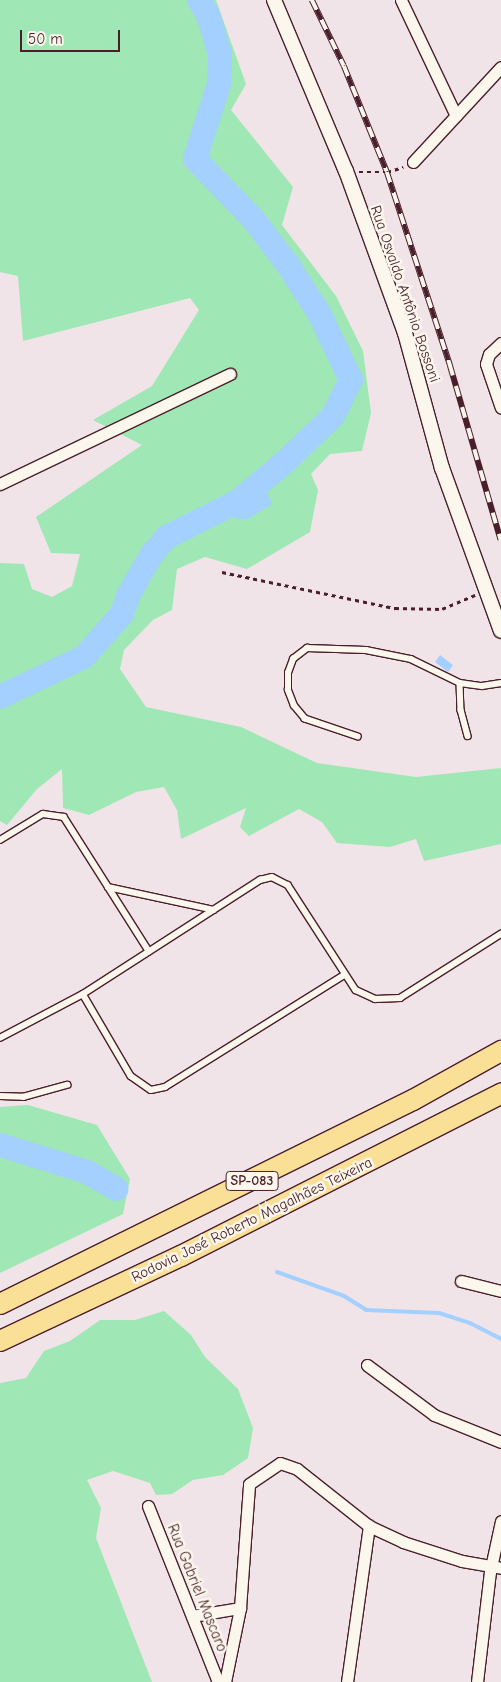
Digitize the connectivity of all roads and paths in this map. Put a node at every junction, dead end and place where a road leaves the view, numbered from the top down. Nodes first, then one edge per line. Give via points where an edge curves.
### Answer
1 (274, 0) edge
2 (401, 0) edge
3 (501, 67) edge
4 (456, 116) junction
5 (413, 162) joint
6 (346, 171) junction
7 (501, 343) edge
8 (230, 374) dead end
9 (501, 408) edge
10 (0, 484) edge
11 (222, 572) dead end
12 (486, 592) junction
13 (501, 631) edge
14 (460, 683) junction
15 (501, 683) edge
16 (468, 736) dead end
17 (358, 738) dead end
18 (0, 840) edge
19 (108, 887) junction
20 (214, 910) junction
21 (501, 934) edge
22 (149, 951) junction
23 (344, 975) junction
24 (83, 994) junction
25 (0, 1038) edge
26 (501, 1051) edge
27 (67, 1084) dead end
28 (501, 1094) edge
29 (0, 1096) edge
30 (461, 1281) dead end
31 (501, 1291) edge
32 (0, 1304) edge
33 (0, 1341) edge
34 (367, 1365) dead end
35 (501, 1442) edge
36 (148, 1506) dead end
37 (501, 1521) edge
38 (369, 1526) junction
39 (496, 1568) edge
40 (240, 1608) junction
41 (192, 1616) junction
42 (218, 1682) edge
43 (225, 1682) edge
44 (347, 1682) edge
45 (477, 1682) edge

1 - 6 street, Rua Osvaldo Antônio Bossoni
2 - 4 street
3 - 4 street
4 - 5 street
5 - 6 path via 387,172
6 - 12 street, Rua Osvaldo Antônio Bossoni via 404,333 442,468
7 - 9 street via 489,354 486,364
8 - 10 street
11 - 12 path via 395,608 442,609
12 - 13 street, Rua Osvaldo Antônio Bossoni
14 - 15 lane via 482,686
14 - 16 lane via 461,710
14 - 17 lane via 411,659 366,650 307,648 293,659 288,673 288,690 294,706 305,719
18 - 19 lane via 43,814 64,817
19 - 20 lane
19 - 22 lane
20 - 22 lane
20 - 23 lane via 260,880 272,878 288,885
21 - 23 lane via 400,998 375,999 356,990
22 - 24 lane
23 - 24 lane via 165,1087 151,1090 131,1076
24 - 25 lane
26 - 32 highway, SP-083 via 395,1109
27 - 29 lane via 24,1097
28 - 33 highway, Rodovia José Roberto Magalhães Teixeira / SP-083 via 181,1256
30 - 31 street
34 - 35 street via 434,1414
36 - 41 street, Rua Gabriel Mascaro
37 - 39 street
38 - 39 street via 403,1542
38 - 40 street via 297,1469 280,1463 268,1469 249,1484
38 - 44 street
39 - 45 street
40 - 41 street
40 - 43 street
41 - 42 street, Rua Gabriel Mascaro

